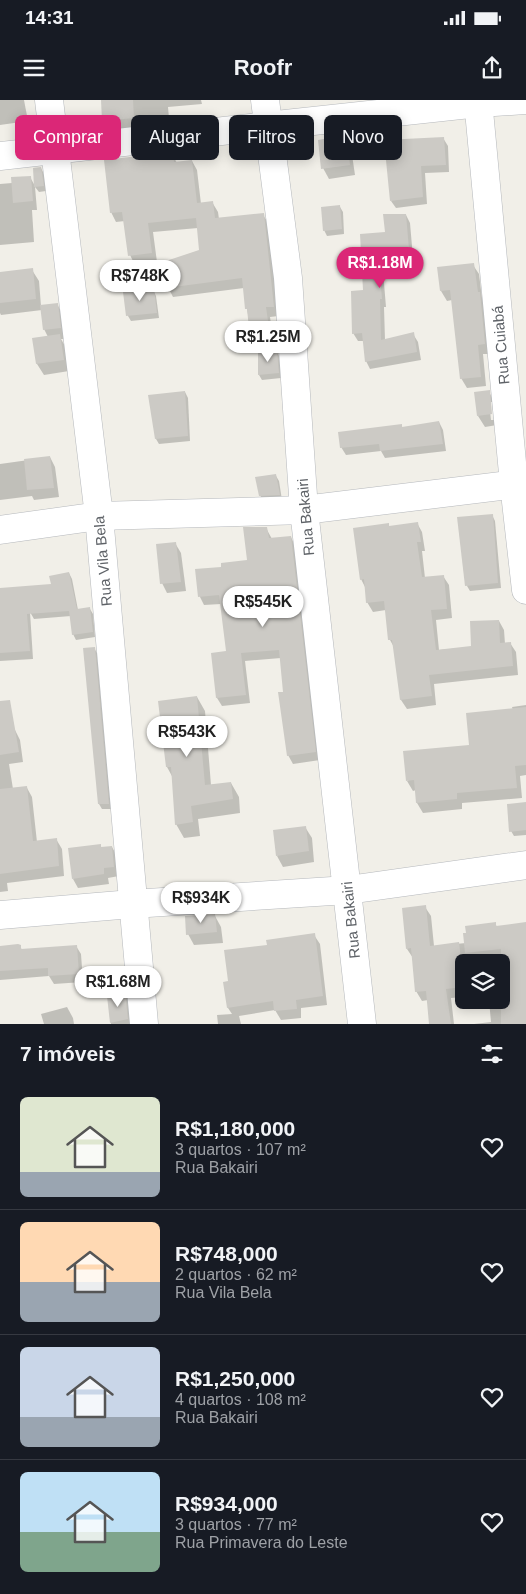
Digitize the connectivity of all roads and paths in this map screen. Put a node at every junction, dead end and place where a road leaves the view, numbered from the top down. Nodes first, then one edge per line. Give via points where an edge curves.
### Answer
1 (49, 100) edge
2 (526, 100) edge
3 (479, 102) edge
4 (266, 113) edge
5 (50, 115) edge
6 (121, 138) edge
7 (15, 154) edge
8 (0, 156) edge
9 (55, 160) edge
10 (520, 484) edge
11 (304, 510) junction
12 (99, 516) junction
13 (0, 530) edge
14 (526, 590) edge
15 (526, 865) edge
16 (348, 890) junction
17 (132, 904) junction
18 (0, 915) edge
19 (144, 1024) edge
20 (362, 1024) edge

1 - 5 street, Rua Vila Bela
2 - 3 street
3 - 4 street
3 - 10 street, Rua Cuiabá
4 - 6 street
4 - 11 street, Rua Bakairi via 288,278
7 - 8 street
9 - 12 street, Rua Vila Bela
10 - 11 street
10 - 14 street, Rua Cuiabá
11 - 12 street
11 - 16 street, Rua Bakairi
12 - 13 street
12 - 17 street, Rua Vila Bela
15 - 16 street
16 - 17 street
16 - 20 street, Rua Bakairi
17 - 18 street
17 - 19 street, Rua Vila Bela

